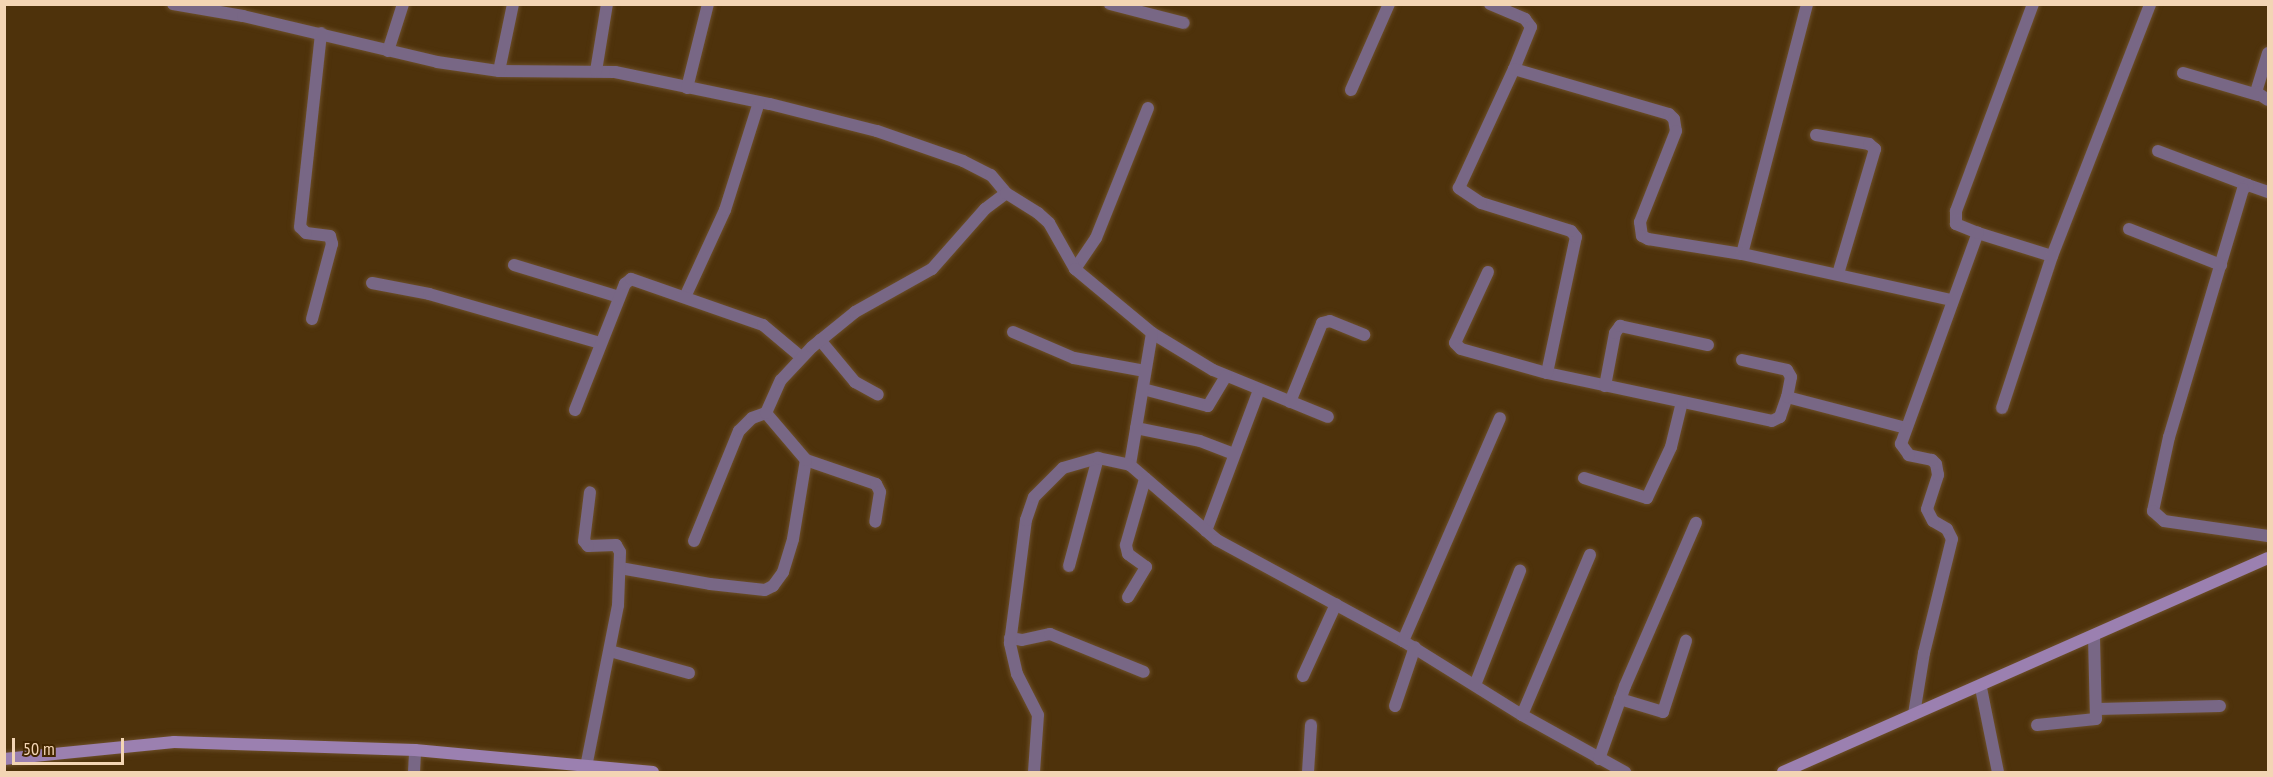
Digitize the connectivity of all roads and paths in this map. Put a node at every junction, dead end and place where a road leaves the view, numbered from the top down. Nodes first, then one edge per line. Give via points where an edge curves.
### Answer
1 (173, 4) edge
2 (403, 4) edge
3 (513, 4) edge
4 (608, 4) edge
5 (708, 4) edge
6 (1110, 4) edge
7 (1389, 4) edge
8 (1490, 4) edge
9 (1807, 4) edge
10 (2033, 4) edge
11 (2150, 4) edge
12 (1184, 23) dead end
13 (321, 33) junction
14 (388, 51) junction
15 (2268, 53) edge
16 (1514, 69) junction
17 (499, 71) junction
18 (596, 71) junction
19 (2183, 73) dead end
20 (687, 88) junction
21 (1351, 90) dead end
22 (2263, 97) edge
23 (759, 102) junction
24 (1148, 108) dead end
25 (1816, 135) dead end
26 (2158, 151) dead end
27 (2248, 185) junction
28 (2268, 192) edge
29 (1006, 193) junction
30 (2129, 229) dead end
31 (1978, 232) junction
32 (1742, 254) junction
33 (2052, 256) junction
34 (514, 265) dead end
35 (2222, 265) junction
36 (1075, 269) junction
37 (1488, 272) dead end
38 (1838, 274) junction
39 (372, 283) dead end
40 (620, 297) junction
41 (685, 297) junction
42 (1951, 300) junction
43 (312, 319) dead end
44 (1013, 332) dead end
45 (1152, 333) junction
46 (1364, 335) dead end
47 (820, 340) junction
48 (600, 343) junction
49 (1708, 345) dead end
50 (801, 357) junction
51 (1742, 360) dead end
52 (1145, 372) junction
53 (1547, 373) junction
54 (1226, 376) junction
55 (1605, 386) junction
56 (1143, 389) junction
57 (1259, 390) junction
58 (878, 395) dead end
59 (1786, 397) junction
60 (1290, 402) junction
61 (1682, 402) junction
62 (2002, 408) dead end
63 (575, 410) dead end
64 (766, 413) junction
65 (1328, 417) dead end
66 (1500, 418) dead end
67 (1136, 428) junction
68 (1906, 428) junction
69 (1234, 454) junction
70 (1098, 458) junction
71 (806, 460) junction
72 (1130, 465) junction
73 (1584, 478) dead end
74 (1145, 479) junction
75 (590, 492) dead end
76 (875, 522) dead end
77 (1696, 523) dead end
78 (1206, 531) junction
79 (2268, 536) edge
80 (694, 541) dead end
81 (1590, 555) dead end
82 (2268, 558) edge
83 (1069, 566) dead end
84 (620, 568) junction
85 (1520, 571) dead end
86 (1128, 597) dead end
87 (1336, 604) junction
88 (1010, 638) junction
89 (2094, 638) junction
90 (1404, 640) junction
91 (1686, 641) dead end
92 (1415, 647) junction
93 (610, 651) junction
94 (1144, 672) dead end
95 (689, 673) dead end
96 (1303, 676) dead end
97 (1475, 685) junction
98 (1981, 688) junction
99 (1620, 699) junction
100 (1395, 706) dead end
101 (2220, 706) dead end
102 (2098, 709) junction
103 (1914, 714) junction
104 (1522, 715) junction
105 (1311, 725) dead end
106 (2037, 725) dead end
107 (415, 750) junction
108 (4, 759) edge
109 (1599, 759) junction
110 (586, 767) junction
111 (414, 772) edge
112 (653, 772) edge
113 (1034, 772) edge
114 (1308, 772) edge
115 (1625, 772) edge
116 (1783, 772) edge
117 (1998, 772) edge

1 - 13 street
2 - 14 street
3 - 17 street
4 - 18 street
5 - 20 street
6 - 12 street
7 - 21 street
8 - 16 street via 1525,20 1531,27
9 - 32 street
10 - 31 street via 1956,211 1956,224
11 - 33 street
13 - 14 street
13 - 43 street via 300,226 306,233 330,236 332,244
14 - 17 street
15 - 22 street
16 - 32 street via 1669,114 1676,131 1640,222 1642,236
16 - 53 street via 1459,188 1480,203 1571,231 1576,237
17 - 18 street
18 - 20 street
19 - 22 street
20 - 23 street
23 - 29 street via 877,131 963,161 990,175
23 - 41 street via 725,210
24 - 36 street via 1096,238
25 - 38 street via 1869,144 1875,149
26 - 27 street
27 - 28 street
27 - 35 street
29 - 36 street via 1049,223
29 - 47 street via 932,268 878,296
30 - 35 street
31 - 33 street
31 - 42 street
32 - 38 street
33 - 62 street
34 - 40 street
35 - 79 street via 2169,437 2153,511 2164,521
36 - 45 street
37 - 53 street via 1457,347
38 - 42 street
39 - 48 street via 438,297
40 - 41 street via 631,279
40 - 48 street
41 - 50 street via 763,325
42 - 68 street
44 - 52 street via 1074,358
45 - 52 street
45 - 54 street
46 - 60 street via 1330,321 1322,322
47 - 50 street
47 - 58 street via 855,382
48 - 63 street
49 - 55 street via 1620,326 1615,333
50 - 64 street via 781,380
51 - 59 street via 1787,369 1791,377
52 - 56 street
53 - 55 street
54 - 56 street via 1208,406
54 - 57 street
55 - 61 street
56 - 67 street
57 - 60 street
57 - 69 street
59 - 61 street via 1780,417 1772,421
59 - 68 street
60 - 65 street
61 - 73 street via 1666,462 1647,498
64 - 71 street
64 - 80 street via 752,418 739,430
66 - 90 street
67 - 69 street via 1200,441
67 - 72 street
68 - 103 street via 1903,450 1936,464 1938,475 1927,509 1933,521 1947,528 1952,539 1924,653
69 - 78 street
70 - 72 street
70 - 83 street
70 - 88 street via 1063,468 1034,497 1026,520
71 - 76 street via 876,484 880,492
71 - 84 street via 793,539 783,572 773,586 765,590 710,584
72 - 74 street
74 - 78 street
74 - 86 street via 1126,548 1146,567
75 - 84 street via 584,541 588,546 618,546
77 - 99 street
78 - 87 street
81 - 104 street
82 - 89 street
84 - 93 street
85 - 97 street
87 - 90 street
87 - 96 street
88 - 94 street via 1022,640 1050,634
88 - 113 street via 1011,660 1038,715
89 - 98 street
89 - 102 street
90 - 92 street
91 - 99 street via 1664,712
92 - 97 street
92 - 100 street
93 - 95 street
93 - 110 street
97 - 104 street
98 - 103 street
98 - 117 street
99 - 109 street
101 - 102 street
102 - 106 street via 2092,721
103 - 116 street
104 - 109 street
105 - 114 street
107 - 108 street via 174,742
107 - 110 street
107 - 111 street
109 - 115 street
110 - 112 street

